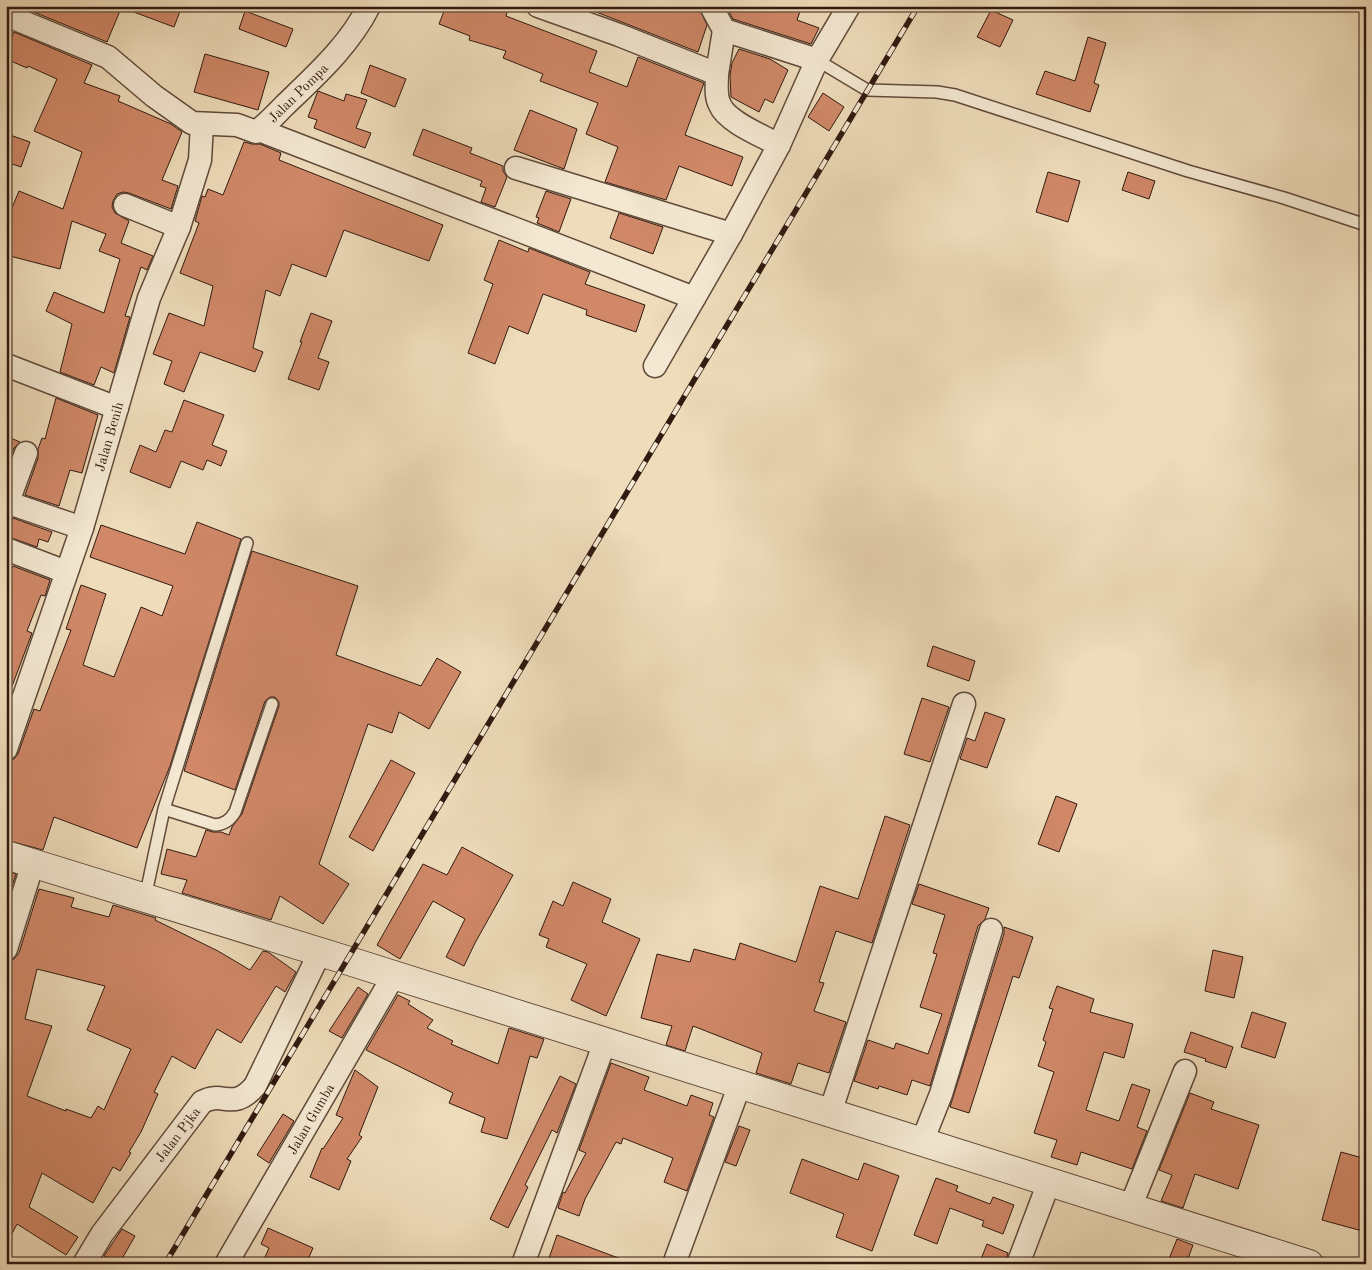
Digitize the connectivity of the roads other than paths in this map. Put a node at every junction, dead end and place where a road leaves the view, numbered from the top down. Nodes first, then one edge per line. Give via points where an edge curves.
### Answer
1 (369, 6) edge
2 (538, 6) edge
3 (711, 6) edge
4 (849, 6) edge
5 (6, 15) edge
6 (724, 30) junction
7 (817, 60) junction
8 (717, 74) junction
9 (202, 124) junction
10 (259, 130) junction
11 (779, 145) junction
12 (516, 168) dead end
13 (125, 206) dead end
14 (1366, 225) edge
15 (179, 227) junction
16 (731, 234) junction
17 (694, 298) junction
18 (6, 365) edge
19 (656, 366) dead end
20 (117, 408) junction
21 (26, 453) dead end
22 (7, 502) edge
23 (82, 528) junction
24 (247, 543) dead end
25 (6, 550) edge
26 (66, 572) junction
27 (272, 704) dead end
28 (964, 704) dead end
29 (6, 749) edge
30 (164, 809) junction
31 (6, 855) edge
32 (33, 863) junction
33 (145, 898) junction
34 (991, 930) dead end
35 (6, 949) edge
36 (320, 952) junction
37 (394, 975) junction
38 (606, 1042) junction
39 (1185, 1071) dead end
40 (740, 1084) junction
41 (830, 1113) junction
42 (922, 1142) junction
43 (1050, 1182) junction
44 (1130, 1208) junction
45 (84, 1264) edge
46 (226, 1264) edge
47 (523, 1264) edge
48 (674, 1264) edge
49 (1018, 1264) edge
50 (1309, 1264) edge

1 - 10 street, Jalan Pompa via 362,21 335,54
2 - 8 street
3 - 6 street
4 - 7 street
5 - 9 street, Jalan Pompa via 108,57 173,112 192,123
6 - 7 street
6 - 8 street
7 - 11 street
7 - 14 lane via 867,90 955,95
8 - 11 street via 717,96 724,111 738,123
9 - 10 street, Jalan Pompa via 237,125 256,132
9 - 15 street, Jalan Benih via 200,160
10 - 17 street
11 - 16 street
12 - 16 street
13 - 15 street
15 - 20 street, Jalan Benih via 149,298
16 - 17 street
17 - 19 street
18 - 20 street
20 - 23 street, Jalan Benih
21 - 22 street
22 - 23 street
23 - 26 street, Jalan Benih
24 - 30 lane
25 - 26 street
26 - 29 street, Jalan Benih
27 - 30 lane via 231,818 215,825
28 - 41 street
30 - 33 lane
31 - 32 street
32 - 33 street
32 - 35 street
33 - 36 street
34 - 42 street via 941,1094
36 - 37 street
36 - 45 street, Jalan Pjka via 255,1086 241,1099 213,1098 202,1102 102,1234
37 - 38 street
37 - 46 street, Jalan Gumba
38 - 40 street
38 - 47 street
39 - 44 street
40 - 41 street
40 - 48 street
41 - 42 street
42 - 43 street
43 - 44 street
43 - 49 street
44 - 50 street

